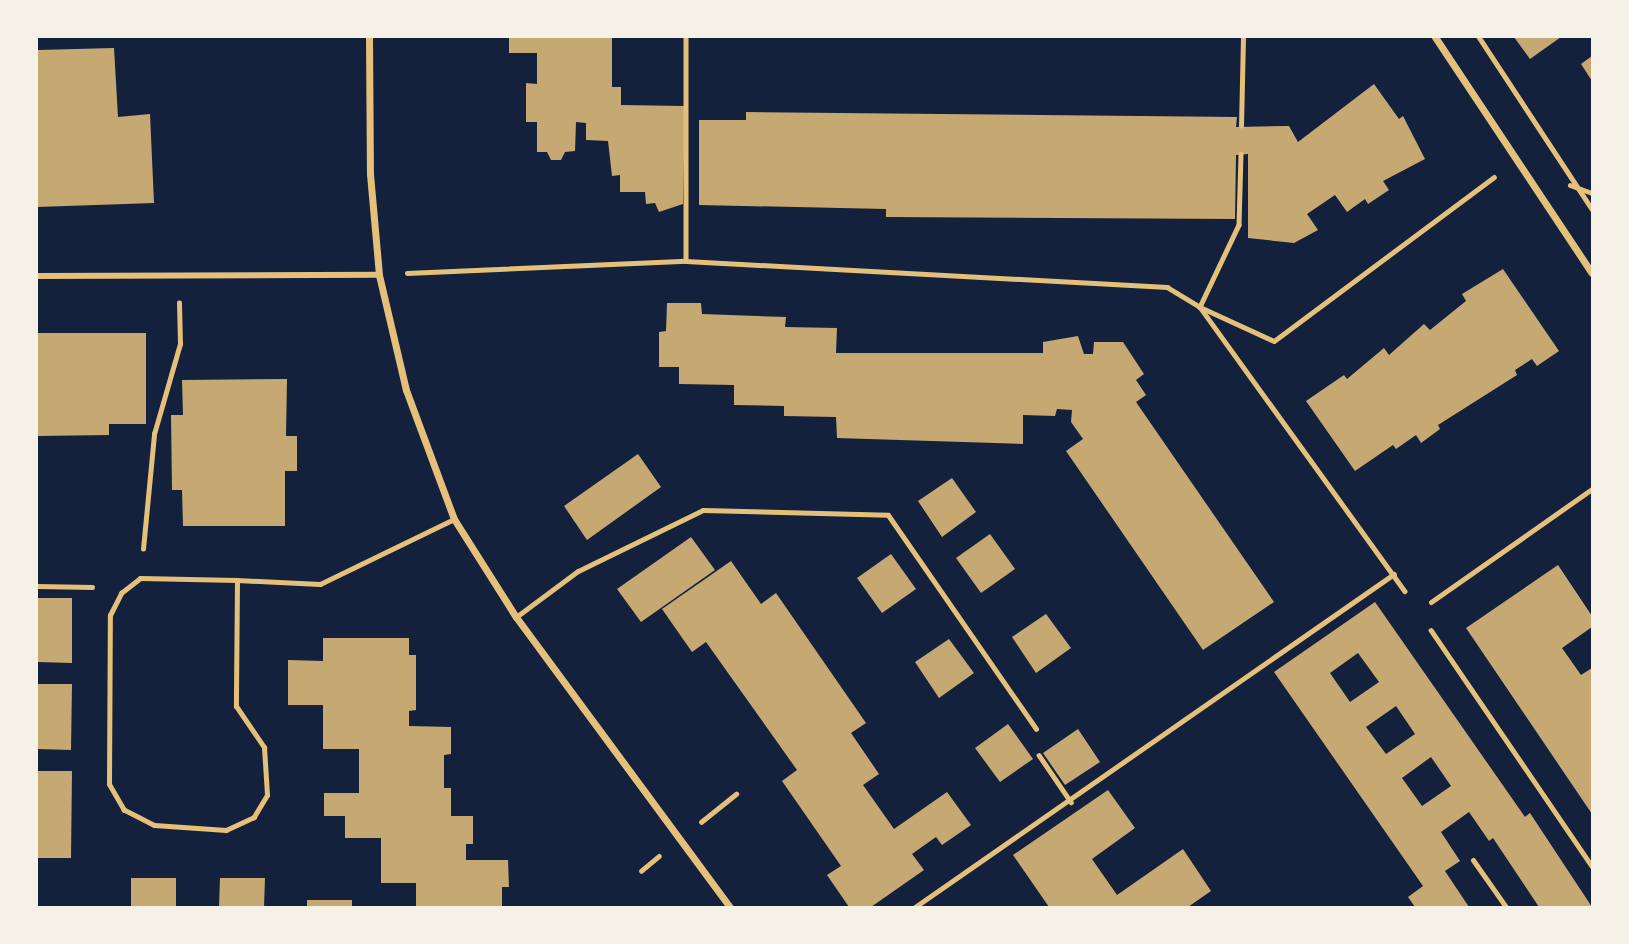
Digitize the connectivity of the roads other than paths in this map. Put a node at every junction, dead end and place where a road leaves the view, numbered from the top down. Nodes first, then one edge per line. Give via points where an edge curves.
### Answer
1 (369, 37) edge
2 (1435, 37) edge
3 (1592, 273) edge
4 (379, 275) junction
5 (37, 276) edge
6 (1592, 489) edge
7 (454, 519) junction
8 (237, 580) junction
9 (1430, 603) dead end
10 (516, 617) junction
11 (1036, 729) road end
12 (1473, 860) dead end
13 (730, 907) edge
14 (1506, 907) edge

1 - 4 street via 370,174
2 - 3 street
4 - 5 street
4 - 7 street via 406,390
6 - 9 lane
7 - 8 lane via 320,584
7 - 10 street
8 - 8 lane via 140,578 121,593 110,615 109,784 124,810 154,825 226,830 254,817 267,795 264,747 236,706
10 - 11 lane via 578,570 703,510 888,515
10 - 13 street
12 - 14 lane

